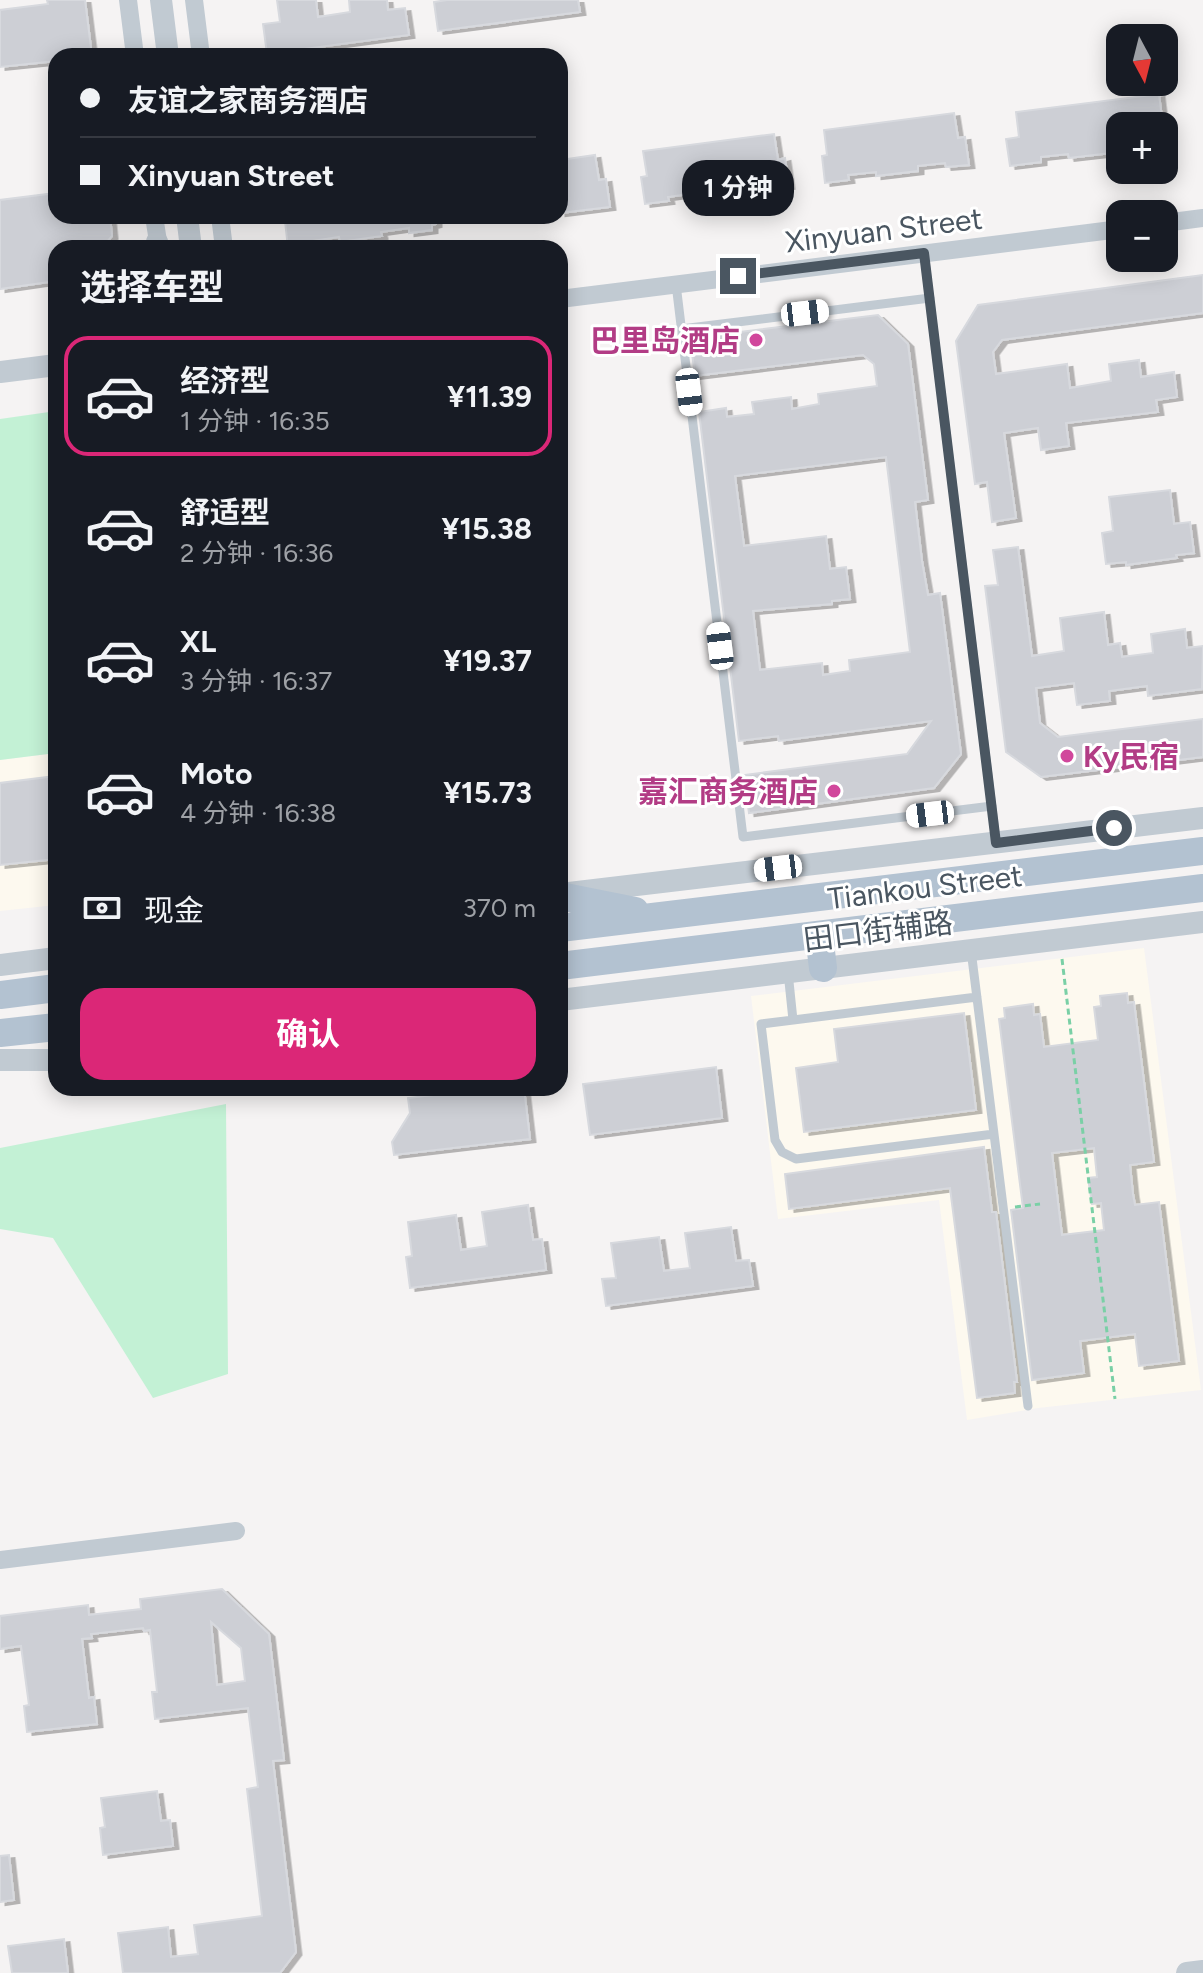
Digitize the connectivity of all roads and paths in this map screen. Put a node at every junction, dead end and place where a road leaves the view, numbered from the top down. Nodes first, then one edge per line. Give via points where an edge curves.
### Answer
1 (128, 0) edge
2 (161, 0) edge
3 (194, 0) edge
4 (134, 48) edge
5 (165, 48) edge
6 (200, 48) edge
7 (1203, 218) edge
8 (1178, 221) edge
9 (1106, 231) edge
10 (924, 253) junction
11 (676, 284) junction
12 (568, 298) edge
13 (930, 298) junction
14 (681, 329) junction
15 (48, 366) edge
16 (0, 372) edge
17 (992, 806) junction
18 (1203, 818) edge
19 (996, 843) junction
20 (1203, 851) edge
21 (1203, 888) edge
22 (568, 894) edge
23 (568, 897) edge
24 (659, 916) junction
25 (1203, 922) edge
26 (568, 927) edge
27 (819, 935) junction
28 (1060, 939) junction
29 (971, 950) junction
30 (48, 959) edge
31 (0, 965) edge
32 (568, 965) edge
33 (823, 968) junction
34 (788, 972) junction
35 (48, 989) edge
36 (0, 995) edge
37 (977, 997) junction
38 (568, 999) edge
39 (793, 1020) junction
40 (48, 1028) edge
41 (0, 1033) edge
42 (0, 1060) edge
43 (48, 1060) edge
44 (994, 1134) junction
45 (1040, 1204) dead end
46 (1003, 1208) junction
47 (1115, 1399) dead end
48 (1028, 1406) dead end
49 (236, 1531) dead end
50 (0, 1560) edge
51 (1203, 1971) edge
52 (1187, 1973) edge

1 - 4 street
2 - 5 street
3 - 6 street
7 - 8 street
9 - 10 street, Xinyuan Street
10 - 11 street, Xinyuan Street
10 - 13 lane
11 - 12 street, Xinyuan Street
11 - 14 lane
13 - 14 lane
13 - 17 lane
14 - 17 lane via 743,837
15 - 16 street
17 - 19 lane
18 - 19 street
19 - 22 street
20 - 24 main road, Tiankou Street
21 - 27 main road, Tiankou Street
23 - 24 main road
24 - 26 main road, Tiankou Street
25 - 28 street, 田口街辅路
27 - 32 main road, Tiankou Street
27 - 33 main road
28 - 29 street, 田口街辅路
28 - 47 path
29 - 33 street, 田口街辅路
29 - 37 lane
30 - 31 street
33 - 34 street, 田口街辅路
34 - 38 street, 田口街辅路
34 - 39 lane
35 - 36 main road
37 - 39 lane
37 - 44 lane
39 - 44 lane via 761,1024 775,1140 782,1152 796,1159
40 - 41 main road
42 - 43 street
44 - 46 lane
45 - 46 path
46 - 48 lane
49 - 50 street
51 - 52 street

